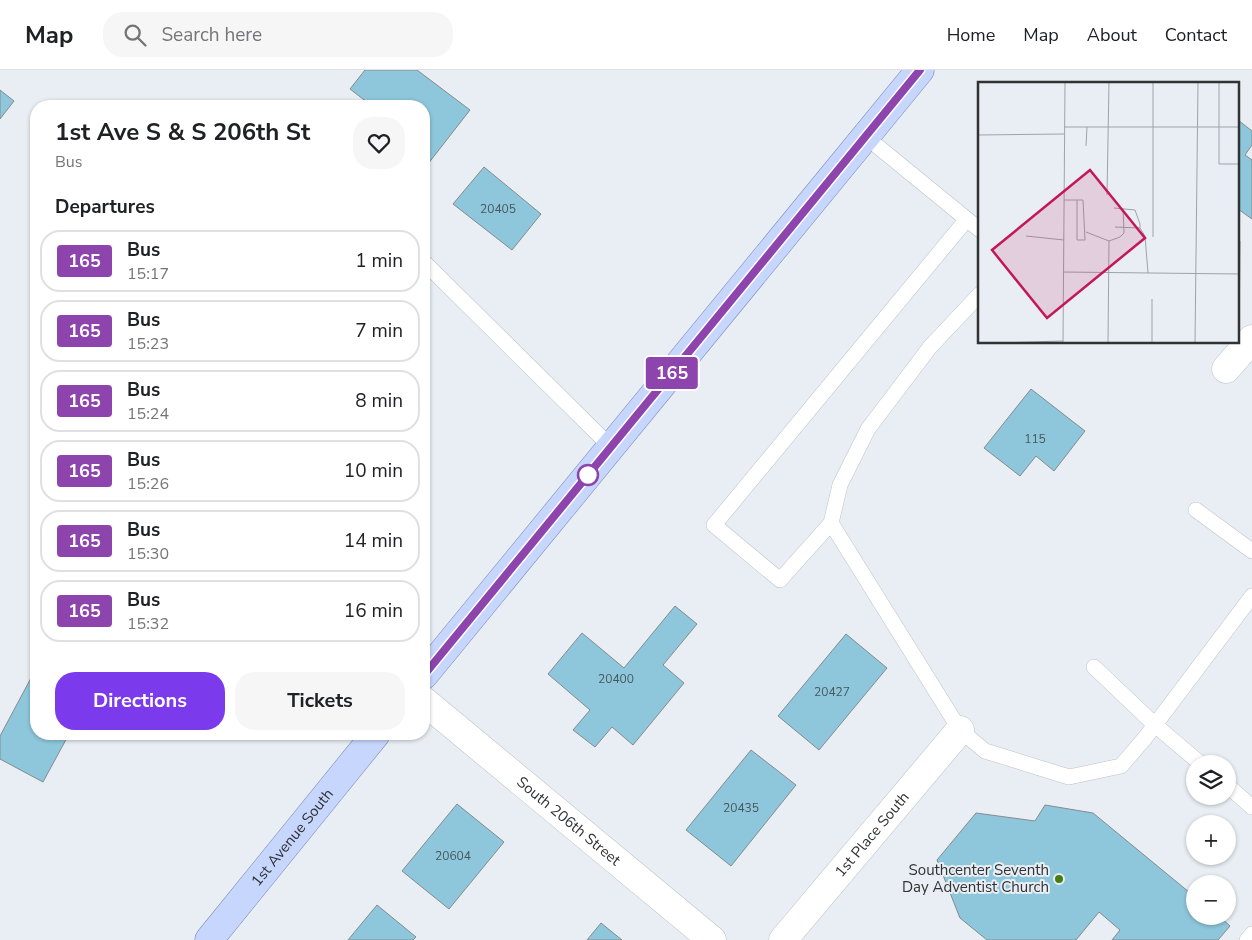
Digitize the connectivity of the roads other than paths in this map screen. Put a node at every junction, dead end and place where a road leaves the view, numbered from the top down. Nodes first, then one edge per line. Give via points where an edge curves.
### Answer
1 (920, 70) edge
2 (865, 136) junction
3 (967, 220) junction
4 (978, 228) edge
5 (430, 268) edge
6 (978, 296) edge
7 (1252, 339) edge
8 (1226, 369) dead end
9 (611, 447) junction
10 (1196, 510) dead end
11 (831, 523) junction
12 (1252, 551) edge
13 (1252, 596) edge
14 (1094, 667) dead end
15 (430, 668) edge
16 (430, 706) edge
17 (1155, 724) junction
18 (960, 730) junction
19 (371, 740) edge
20 (1191, 755) edge
21 (1236, 793) edge
22 (1252, 807) edge
23 (1252, 934) edge
24 (210, 940) edge
25 (712, 940) edge
26 (783, 940) edge
27 (1247, 940) edge

1 - 2 main road
2 - 3 lane
2 - 9 main road
3 - 4 lane
3 - 11 lane via 714,525 780,580
5 - 9 lane
6 - 11 lane via 930,347 868,429 840,485
7 - 8 street
9 - 15 main road
10 - 12 lane
11 - 18 lane
13 - 17 lane
14 - 17 lane
16 - 25 street, South 206th Street
17 - 18 lane via 1121,766 1069,777 985,751
17 - 20 lane
18 - 26 street, 1st Place South
19 - 24 main road, 1st Avenue South
21 - 22 lane
23 - 27 lane

